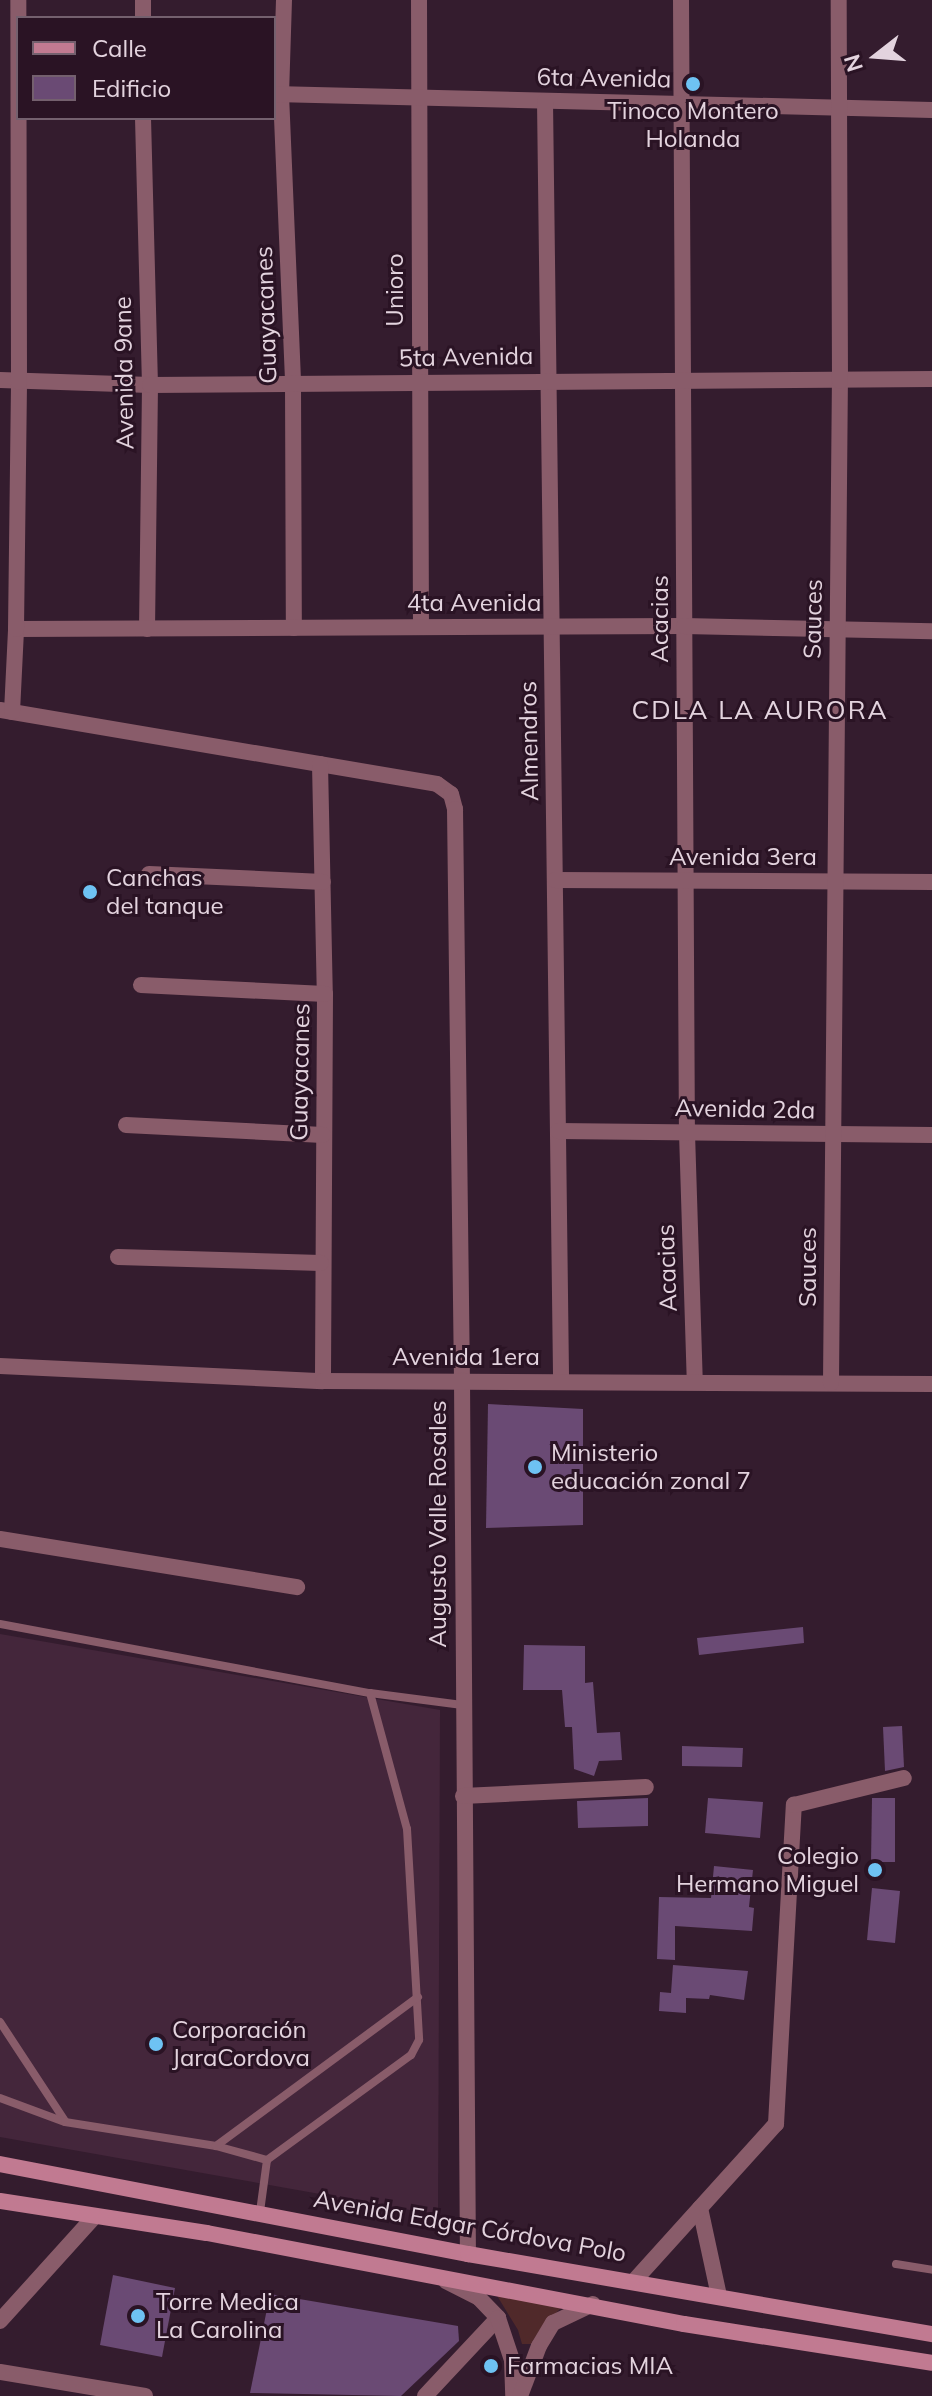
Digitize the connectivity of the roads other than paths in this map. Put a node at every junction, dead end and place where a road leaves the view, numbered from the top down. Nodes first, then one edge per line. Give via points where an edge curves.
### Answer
1 (284, 0) edge
2 (419, 0) edge
3 (681, 0) edge
4 (839, 0) edge
5 (16, 25) edge
6 (11, 88) edge
7 (277, 94) edge
8 (418, 98) junction
9 (545, 101) junction
10 (680, 104) junction
11 (840, 108) junction
12 (932, 110) edge
13 (143, 120) edge
14 (549, 379) junction
15 (932, 379) edge
16 (0, 380) edge
17 (683, 380) junction
18 (420, 381) junction
19 (840, 381) junction
20 (19, 382) junction
21 (293, 384) junction
22 (150, 385) junction
23 (684, 626) junction
24 (421, 627) junction
25 (551, 627) junction
26 (294, 628) junction
27 (16, 629) junction
28 (147, 629) junction
29 (837, 629) junction
30 (932, 631) edge
31 (6, 711) edge
32 (320, 764) junction
33 (149, 874) dead end
34 (555, 880) junction
35 (686, 880) junction
36 (835, 881) junction
37 (323, 882) junction
38 (932, 882) edge
39 (141, 985) dead end
40 (325, 994) junction
41 (126, 1125) dead end
42 (558, 1131) junction
43 (687, 1133) junction
44 (833, 1134) junction
45 (323, 1135) junction
46 (932, 1135) edge
47 (118, 1257) dead end
48 (321, 1263) junction
49 (0, 1366) edge
50 (462, 1380) junction
51 (323, 1381) junction
52 (561, 1382) junction
53 (695, 1382) junction
54 (831, 1383) junction
55 (932, 1384) edge
56 (0, 1539) edge
57 (297, 1587) dead end
58 (0, 1624) edge
59 (370, 1693) junction
60 (462, 1705) junction
61 (904, 1778) dead end
62 (646, 1787) dead end
63 (463, 1796) junction
64 (418, 1997) junction
65 (0, 2022) edge
66 (1, 2102) edge
67 (65, 2122) junction
68 (216, 2146) junction
69 (267, 2160) junction
70 (0, 2164) edge
71 (0, 2201) edge
72 (700, 2208) junction
73 (260, 2212) junction
74 (94, 2217) junction
75 (468, 2254) junction
76 (896, 2264) dead end
77 (932, 2270) edge
78 (441, 2279) junction
79 (634, 2281) junction
80 (719, 2296) junction
81 (593, 2304) junction
82 (498, 2318) junction
83 (0, 2321) edge
84 (932, 2334) edge
85 (932, 2363) edge
86 (0, 2372) edge
87 (145, 2396) edge
88 (425, 2396) edge
89 (513, 2396) edge
90 (520, 2396) edge

1 - 7 street, Guayacanes
2 - 8 street, Unioro
3 - 10 street, Acacias
4 - 11 street, Sauces
5 - 6 street
6 - 20 street
7 - 8 street, 6ta Avenida
7 - 21 street, Guayacanes
8 - 9 street, 6ta Avenida
8 - 18 street, Unioro
9 - 10 street, 6ta Avenida
9 - 14 street, Almendros
10 - 11 street, 6ta Avenida
10 - 17 street, Acacias
11 - 12 street, 6ta Avenida
11 - 19 street, Sauces
13 - 22 street, Avenida 9ane
14 - 17 street, 5ta Avenida
14 - 18 street, 5ta Avenida
14 - 25 street, Almendros
15 - 19 street, 5ta Avenida
16 - 20 street, 5ta Avenida
17 - 19 street, 5ta Avenida
17 - 23 street, Acacias
18 - 21 street, 5ta Avenida
18 - 24 street, Unioro
19 - 29 street, Sauces
20 - 22 street, 5ta Avenida
20 - 27 street
21 - 22 street, 5ta Avenida
21 - 26 street, Guayacanes
22 - 28 street, Avenida 9ane
23 - 25 street, 4ta Avenida
23 - 29 street, 4ta Avenida
23 - 35 street, Acacias
24 - 25 street, 4ta Avenida
24 - 26 street, 4ta Avenida
25 - 34 street, Almendros
26 - 28 street, 4ta Avenida
27 - 28 street, 4ta Avenida
27 - 31 street
29 - 30 street, 4ta Avenida
29 - 36 street, Sauces
31 - 32 street
32 - 37 street, Guayacanes
32 - 50 street, Augusto Valle Rosales via 437,784 451,794 455,809
33 - 37 street
34 - 35 street, Avenida 3era
34 - 42 street, Almendros
35 - 36 street, Avenida 3era
35 - 43 street, Acacias
36 - 38 street, Avenida 3era
36 - 44 street, Sauces
37 - 40 street, Guayacanes
39 - 40 street
40 - 45 street, Guayacanes
41 - 45 street
42 - 43 street, Avenida 2da
42 - 52 street, Almendros
43 - 44 street, Avenida 2da
43 - 53 street, Acacias
44 - 46 street, Avenida 2da
44 - 54 street, Sauces
45 - 48 street, Guayacanes
47 - 48 street
48 - 51 street, Guayacanes
49 - 51 street, Avenida 1era
50 - 51 street, Avenida 1era
50 - 52 street, Avenida 1era
50 - 60 street, Augusto Valle Rosales
52 - 53 street, Avenida 1era
53 - 54 street, Avenida 1era
54 - 55 street, Avenida 1era
56 - 57 street
58 - 59 lane
59 - 60 lane
59 - 64 lane via 407,1829
60 - 63 street, Augusto Valle Rosales
61 - 72 street via 794,1805 776,2124
62 - 63 street
63 - 75 street, Augusto Valle Rosales
64 - 68 lane
64 - 69 lane via 419,2040 411,2055
65 - 67 lane
66 - 67 lane
67 - 68 lane
68 - 69 lane
69 - 73 lane
70 - 73 main road, Avenida Edgar Córdova Polo
71 - 74 main road
72 - 79 street
72 - 80 street
73 - 75 main road, Avenida Edgar Córdova Polo
74 - 78 main road via 207,2233
74 - 83 street
75 - 79 main road, Avenida Edgar Córdova Polo
76 - 77 lane
78 - 81 main road
78 - 82 street via 478,2297
79 - 80 main road, Avenida Edgar Córdova Polo
80 - 84 main road, Avenida Edgar Córdova Polo
81 - 85 main road via 684,2324
81 - 90 street via 553,2323
82 - 88 street
82 - 89 street via 512,2360
86 - 87 street

